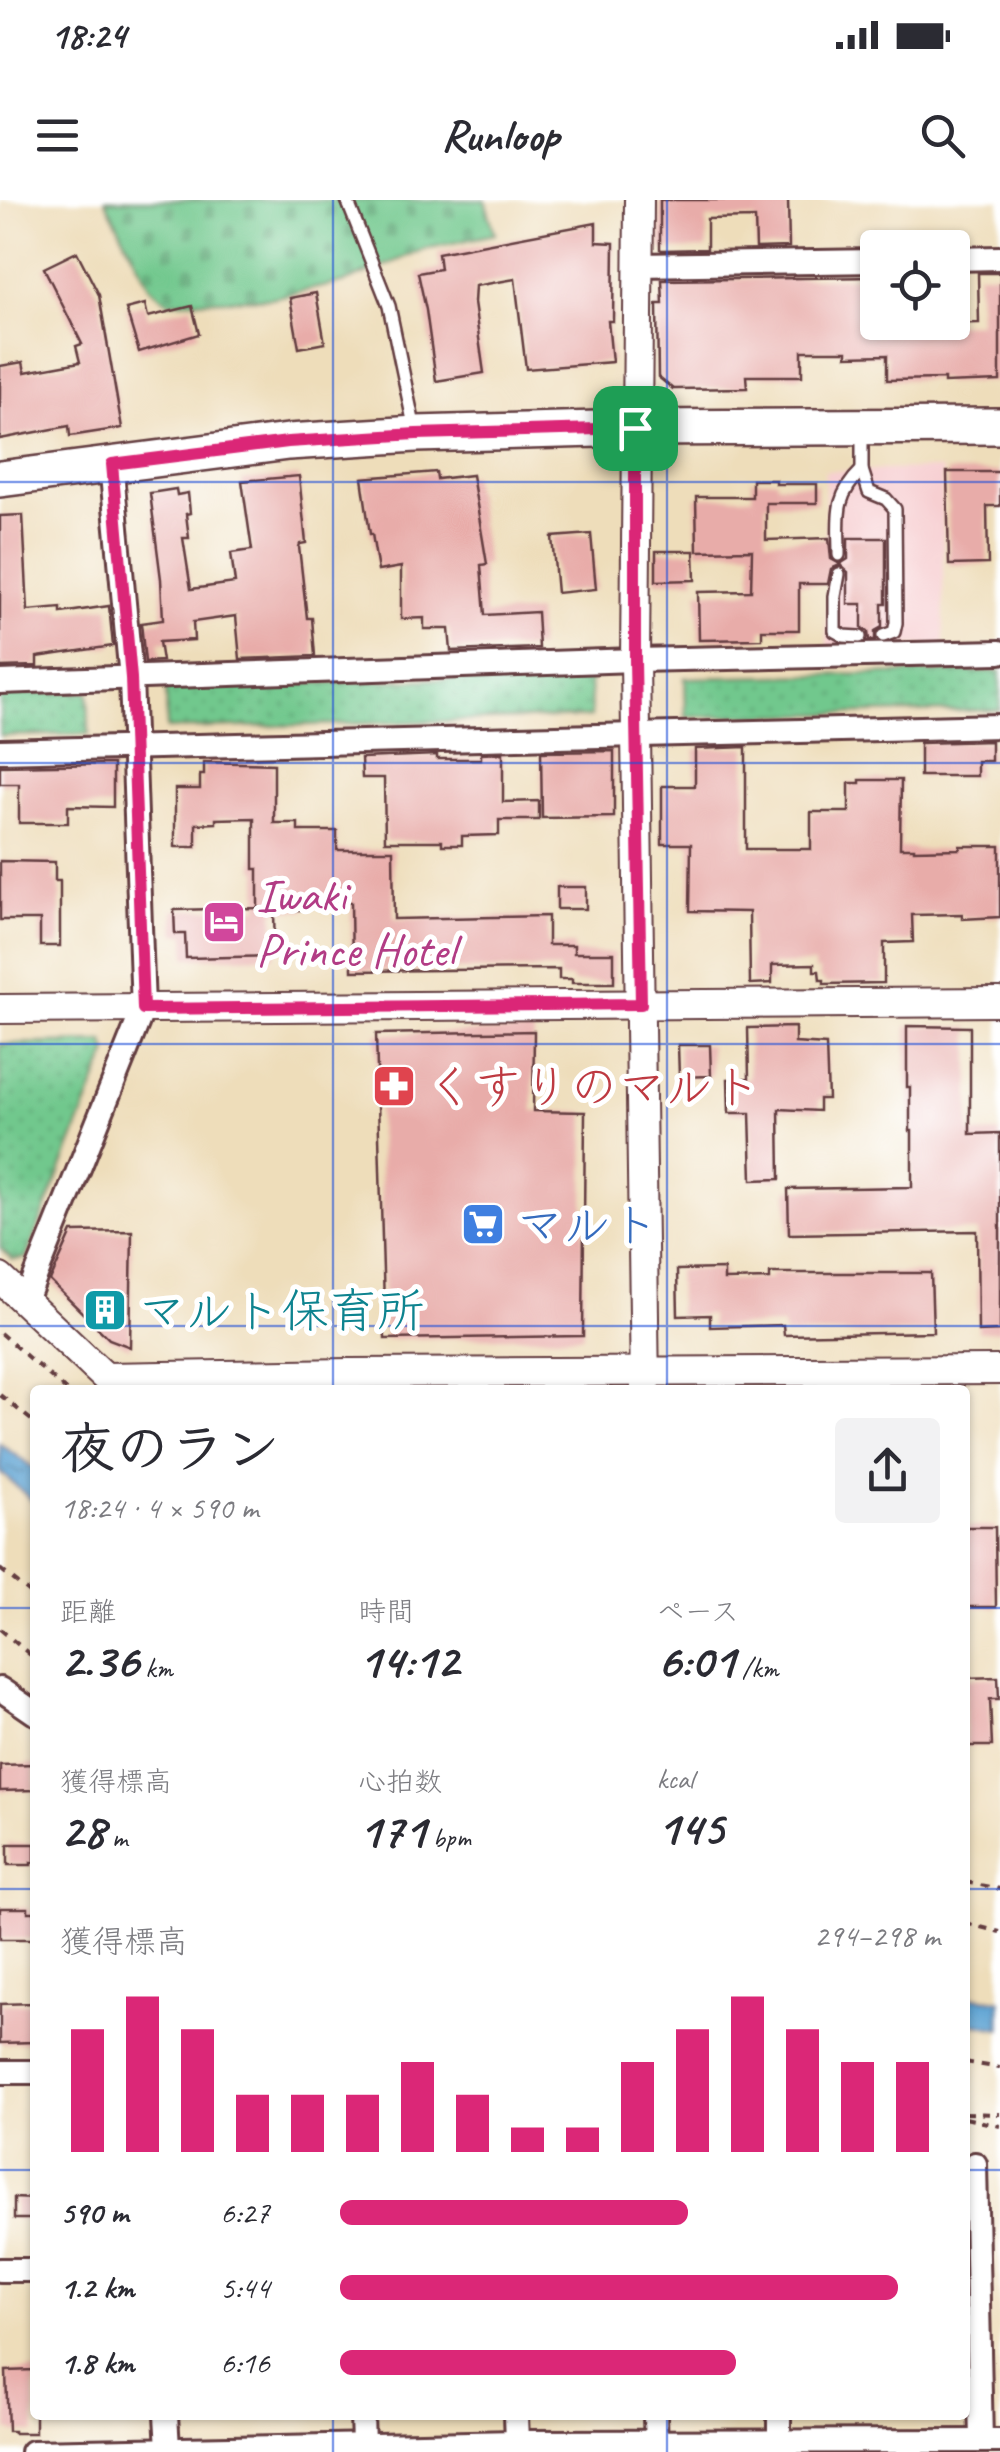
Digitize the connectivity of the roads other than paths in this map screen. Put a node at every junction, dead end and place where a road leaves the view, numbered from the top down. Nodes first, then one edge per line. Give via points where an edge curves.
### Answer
1 (347, 200) edge
2 (639, 200) edge
3 (1000, 258) edge
4 (970, 259) edge
5 (860, 260) edge
6 (638, 266) junction
7 (1000, 426) edge
8 (862, 427) junction
9 (635, 428) junction
10 (416, 434) junction
11 (112, 464) junction
12 (862, 470) junction
13 (0, 478) edge
14 (839, 554) dead end
15 (839, 574) dead end
16 (884, 636) dead end
17 (860, 637) dead end
18 (1000, 652) edge
19 (635, 660) junction
20 (131, 678) junction
21 (0, 682) edge
22 (1000, 726) edge
23 (636, 734) junction
24 (132, 748) junction
25 (0, 751) edge
26 (1000, 1002) edge
27 (641, 1004) junction
28 (0, 1009) edge
29 (143, 1009) junction
30 (0, 1278) edge
31 (25, 1303) junction
32 (1000, 1370) edge
33 (645, 1382) edge
34 (0, 1689) edge
35 (30, 1710) edge
36 (0, 2072) edge
37 (30, 2072) edge
38 (970, 2163) edge
39 (1000, 2170) edge
40 (0, 2270) edge
41 (30, 2270) edge
42 (166, 2420) edge
43 (362, 2420) edge
44 (516, 2420) edge
45 (656, 2420) edge
46 (778, 2420) edge
47 (990, 2441) edge
48 (517, 2442) junction
49 (779, 2442) junction
50 (363, 2444) junction
51 (656, 2447) edge
52 (168, 2448) junction
53 (32, 2452) edge

1 - 10 lane via 389,306
2 - 6 street
3 - 4 street
5 - 6 street
6 - 9 street
7 - 8 main road
8 - 9 main road
8 - 12 lane
9 - 10 main road
9 - 19 street
10 - 11 main road
11 - 13 main road
11 - 20 street
12 - 14 lane via 839,506
12 - 16 lane via 869,492 895,509 896,623
15 - 17 lane via 835,631
18 - 19 street
19 - 20 street
19 - 23 street
20 - 21 street
20 - 24 street
22 - 23 street
23 - 24 street
23 - 27 street
24 - 25 street
24 - 29 street
26 - 27 street
27 - 29 street
27 - 33 street
28 - 29 street
29 - 31 street
30 - 31 street
31 - 33 street via 105,1378 349,1374
32 - 33 street
34 - 35 street
36 - 37 street
38 - 39 street
38 - 47 street
40 - 41 street
42 - 52 street
43 - 50 street
44 - 48 street
45 - 51 street
46 - 49 street
47 - 49 street
48 - 50 street
48 - 51 street
49 - 51 street
50 - 52 street
52 - 53 street

